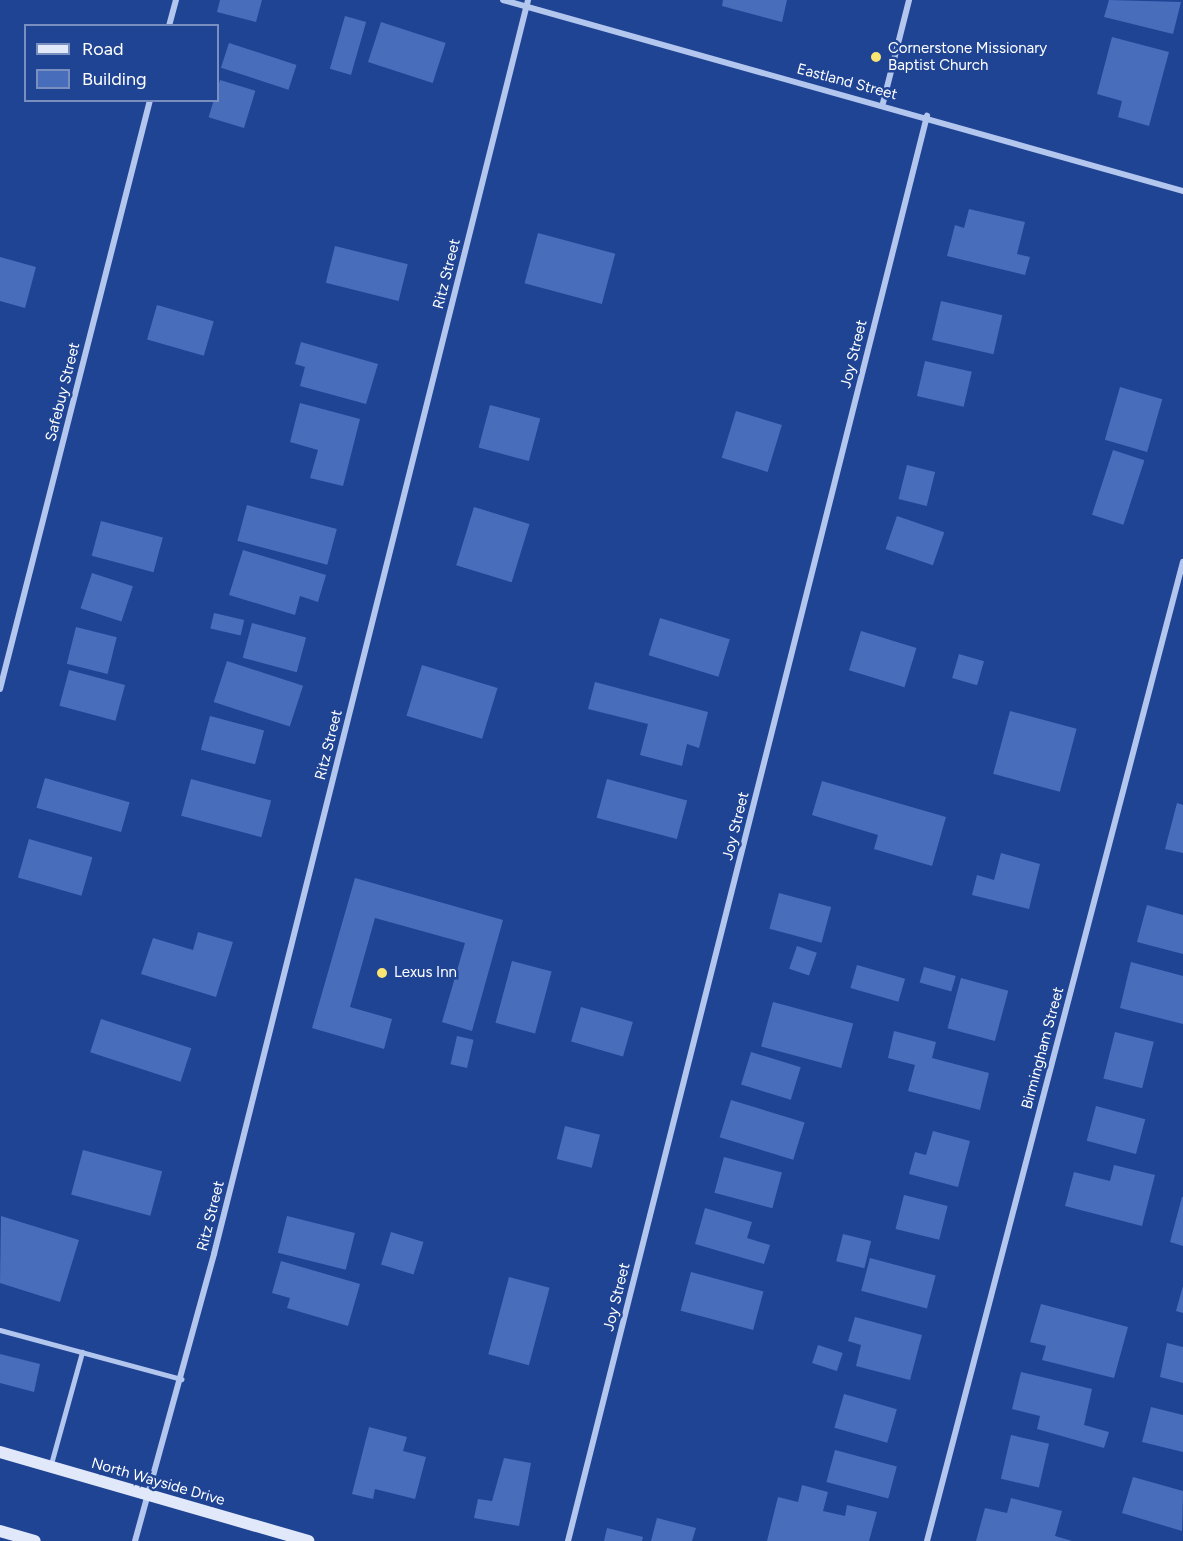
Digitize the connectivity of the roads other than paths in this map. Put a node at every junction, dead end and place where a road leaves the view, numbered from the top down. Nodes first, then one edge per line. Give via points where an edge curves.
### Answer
1 (176, 0) edge
2 (503, 0) edge
3 (909, 0) edge
4 (527, 3) edge
5 (170, 24) edge
6 (149, 102) edge
7 (883, 103) junction
8 (927, 116) junction
9 (1183, 191) edge
10 (1183, 562) edge
11 (0, 689) edge
12 (0, 1330) edge
13 (82, 1352) junction
14 (181, 1379) junction
15 (0, 1452) edge
16 (50, 1466) junction
17 (149, 1495) junction
18 (0, 1531) edge
19 (35, 1541) edge
20 (135, 1541) edge
21 (308, 1541) edge
22 (568, 1541) edge
23 (927, 1541) edge

1 - 5 street
2 - 4 street, Eastland Street
3 - 7 street
4 - 7 street, Eastland Street
4 - 14 street, Ritz Street
6 - 11 street, Safebuy Street
7 - 8 street, Eastland Street
8 - 9 street, Eastland Street
8 - 22 street, Joy Street
10 - 23 street, Birmingham Street
12 - 13 lane
13 - 14 lane
13 - 16 lane
14 - 17 street, Ritz Street
15 - 16 main road, North Wayside Drive
16 - 17 main road, North Wayside Drive
17 - 20 street, Ritz Street
17 - 21 main road, North Wayside Drive
18 - 19 main road

